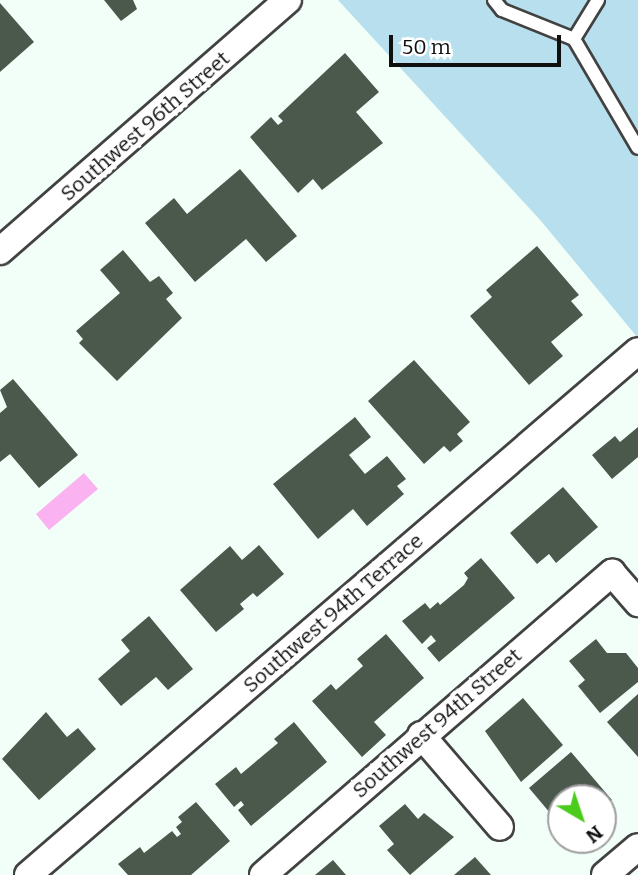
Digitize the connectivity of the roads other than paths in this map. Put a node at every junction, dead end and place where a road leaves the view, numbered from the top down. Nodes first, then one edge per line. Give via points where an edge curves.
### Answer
1 (288, 0) edge
2 (494, 0) edge
3 (598, 0) edge
4 (574, 39) junction
5 (638, 148) edge
6 (0, 251) edge
7 (638, 351) edge
8 (638, 603) edge
9 (421, 736) junction
10 (500, 827) dead end
11 (638, 847) edge
12 (29, 875) edge
13 (264, 875) edge
14 (605, 875) edge

1 - 6 street, Southwest 96th Street
2 - 4 lane via 502,10
3 - 4 lane
4 - 5 lane
7 - 12 street, Southwest 94th Terrace
8 - 9 street, Southwest 94th Street via 612,573
9 - 10 street
9 - 13 street, Southwest 94th Street
11 - 14 street

